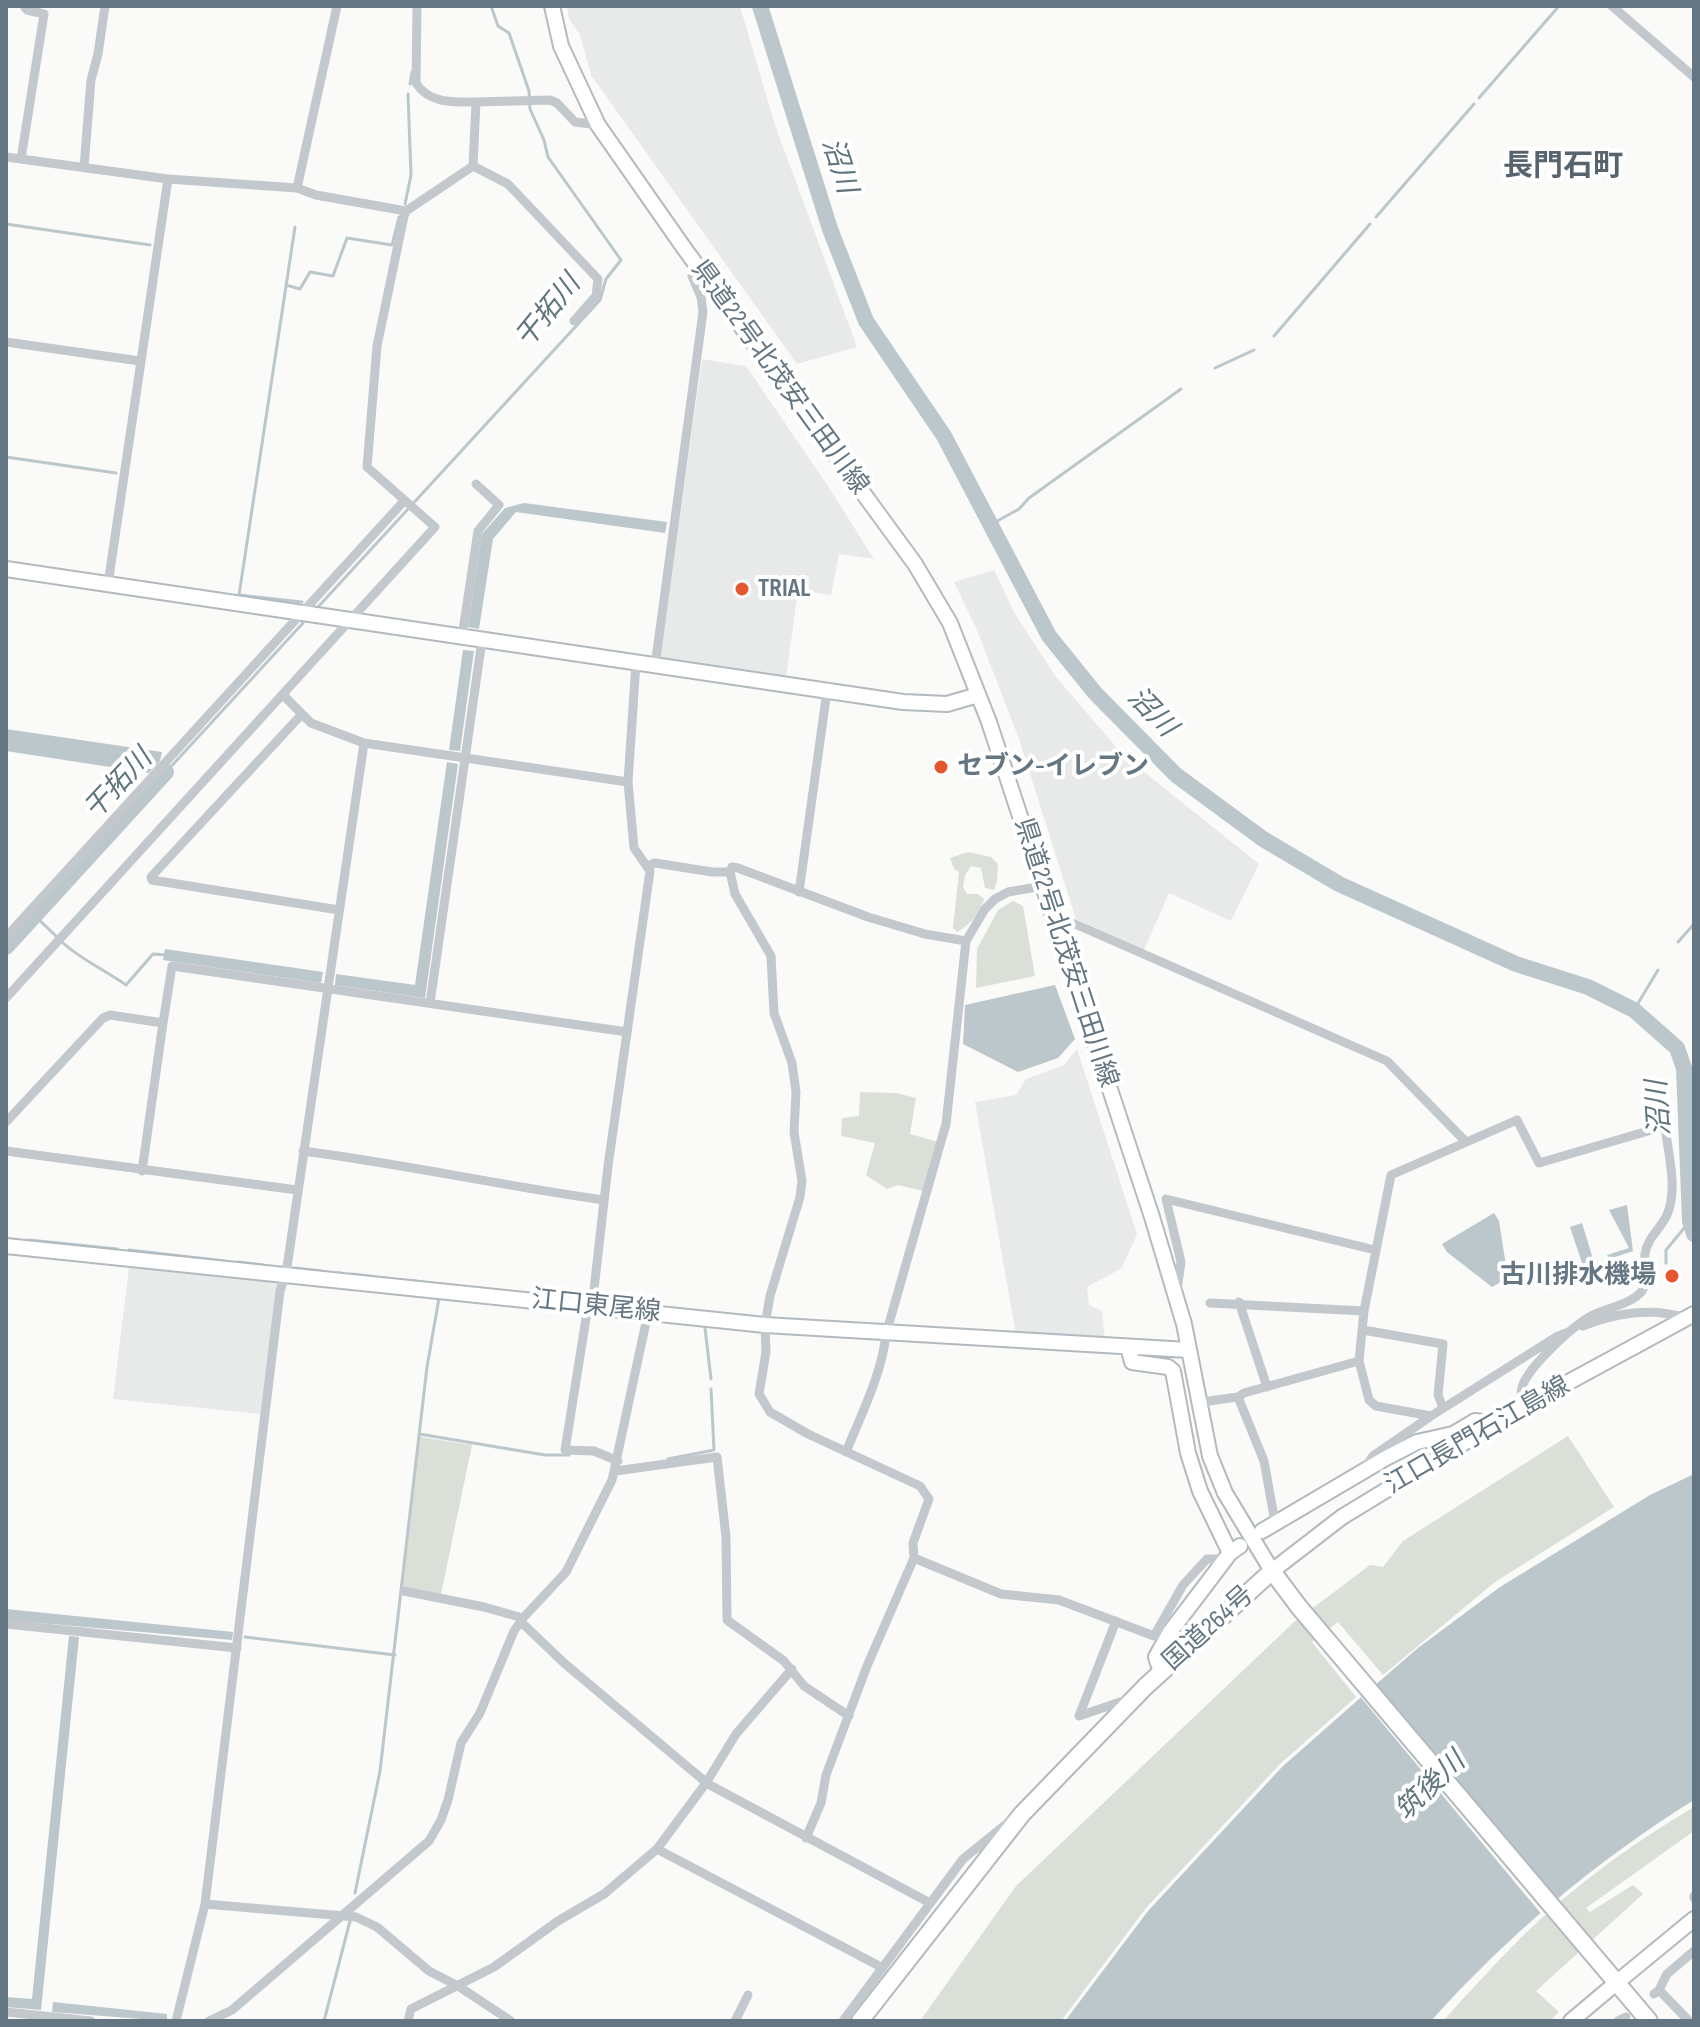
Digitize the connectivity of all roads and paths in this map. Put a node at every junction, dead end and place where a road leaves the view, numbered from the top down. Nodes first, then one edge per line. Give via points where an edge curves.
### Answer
1 (24, 6) edge
2 (105, 6) edge
3 (337, 6) edge
4 (417, 6) edge
5 (552, 6) edge
6 (1612, 6) edge
7 (1694, 77) edge
8 (476, 102) junction
9 (598, 125) junction
10 (6, 157) edge
11 (21, 159) junction
12 (473, 166) junction
13 (84, 167) junction
14 (168, 179) junction
15 (297, 188) junction
16 (406, 211) junction
17 (699, 267) junction
18 (574, 321) dead end
19 (6, 342) edge
20 (140, 361) junction
21 (476, 484) dead end
22 (409, 505) junction
23 (6, 569) edge
24 (108, 584) junction
25 (303, 613) junction
26 (351, 621) junction
27 (462, 637) junction
28 (482, 640) junction
29 (636, 663) junction
30 (655, 666) junction
31 (827, 691) junction
32 (283, 695) junction
33 (978, 695) junction
34 (302, 714) junction
35 (364, 743) junction
36 (465, 758) junction
37 (628, 782) junction
38 (648, 866) junction
39 (730, 872) junction
40 (1043, 886) junction
41 (799, 892) junction
42 (339, 910) junction
43 (1054, 919) junction
44 (6, 937) edge
45 (966, 941) junction
46 (327, 989) junction
47 (6, 998) edge
48 (430, 1003) junction
49 (163, 1023) junction
50 (627, 1032) junction
51 (6, 1122) edge
52 (1466, 1142) junction
53 (6, 1151) edge
54 (303, 1151) junction
55 (142, 1171) junction
56 (297, 1190) junction
57 (604, 1200) junction
58 (6, 1246) edge
59 (1375, 1250) junction
60 (286, 1274) junction
61 (1176, 1298) junction
62 (1239, 1302) junction
63 (1210, 1303) dead end
64 (590, 1307) junction
65 (1364, 1311) junction
66 (648, 1313) junction
67 (1690, 1316) edge
68 (765, 1325) junction
69 (1363, 1330) junction
70 (1571, 1331) junction
71 (886, 1334) junction
72 (1128, 1347) junction
73 (1188, 1350) junction
74 (1359, 1361) junction
75 (1267, 1387) junction
76 (1238, 1397) junction
77 (1209, 1401) dead end
78 (1443, 1408) junction
79 (1521, 1408) junction
80 (1431, 1416) junction
81 (1495, 1424) junction
82 (846, 1452) junction
83 (617, 1466) junction
84 (1359, 1474) junction
85 (1275, 1522) junction
86 (1262, 1531) dead end
87 (1232, 1553) junction
88 (914, 1558) junction
89 (1272, 1571) junction
90 (404, 1591) dead end
91 (521, 1620) junction
92 (1116, 1621) junction
93 (6, 1624) edge
94 (237, 1648) junction
95 (792, 1669) junction
96 (1161, 1672) junction
97 (1136, 1697) junction
98 (849, 1716) junction
99 (706, 1783) junction
100 (1022, 1814) junction
101 (806, 1838) junction
102 (657, 1849) junction
103 (930, 1903) junction
104 (205, 1904) junction
105 (343, 1915) junction
106 (1694, 1919) edge
107 (1694, 1951) edge
108 (883, 1968) junction
109 (1615, 1984) junction
110 (458, 1986) junction
111 (748, 1995) dead end
112 (6, 2012) edge
113 (91, 2021) edge
114 (176, 2021) edge
115 (209, 2021) edge
116 (408, 2021) edge
117 (511, 2021) edge
118 (735, 2021) edge
119 (843, 2021) edge
120 (860, 2021) edge
121 (1571, 2021) edge
122 (1649, 2021) edge
123 (1689, 2021) edge

1 - 11 street via 44,14
2 - 13 street via 91,80
3 - 15 street
4 - 8 street via 419,89 445,102
5 - 9 main road, 県道22号北茂安三田川線 via 561,46
6 - 7 street
8 - 9 street via 550,100 575,122
8 - 12 street
9 - 17 main road, 県道22号北茂安三田川線
10 - 11 street
11 - 13 street
12 - 16 street
12 - 18 street via 508,184 598,279 596,296
13 - 14 street
14 - 15 street
14 - 20 street
15 - 16 street
16 - 22 street via 377,346 367,467
17 - 30 street via 692,276 703,312 697,370
17 - 33 main road, 県道22号北茂安三田川線 via 915,564 950,623
19 - 20 street
20 - 24 street
21 - 27 street via 499,505 478,531
22 - 25 street
22 - 26 street via 435,527
23 - 24 main road
24 - 25 main road
25 - 26 main road
25 - 44 street
26 - 27 main road
26 - 32 street
27 - 28 main road
28 - 29 main road
28 - 36 street
29 - 30 main road
29 - 37 street
30 - 31 main road
31 - 33 main road via 947,704
31 - 41 street
32 - 34 street
32 - 47 street
33 - 40 main road, 県道22号北茂安三田川線
34 - 35 street via 311,723
34 - 42 street via 151,877
35 - 36 street
35 - 42 street
36 - 37 street
36 - 48 street
37 - 38 street via 634,848
38 - 39 street
38 - 50 street
39 - 41 street via 738,868
39 - 68 street via 735,894 771,956 774,1013 796,1092 800,1197
40 - 43 main road, 県道22号北茂安三田川線
40 - 45 street via 995,899
41 - 45 street via 913,931
42 - 46 street
43 - 52 street via 1387,1061
43 - 61 main road, 県道22号北茂安三田川線
45 - 71 street via 946,1124
46 - 48 street
46 - 49 street via 172,966
46 - 54 street
48 - 50 street
49 - 51 street via 103,1018
49 - 55 street
50 - 57 street
52 - 59 street via 1391,1175
52 - 70 street via 1517,1120 1539,1163 1665,1126 1670,1205 1648,1244 1642,1290
53 - 55 street
54 - 56 street
54 - 57 street
55 - 56 street
56 - 60 street
57 - 64 street
58 - 60 main road, 江口東尾線
59 - 61 street via 1166,1199 1181,1262
59 - 65 street
60 - 64 main road, 江口東尾線
60 - 94 street
61 - 73 main road, 県道22号北茂安三田川線
62 - 63 street
62 - 65 street
62 - 75 street
64 - 66 main road, 江口東尾線
64 - 83 street via 565,1450 594,1451
65 - 69 street
66 - 68 main road, 江口東尾線
66 - 83 street
67 - 70 street via 1645,1311
67 - 79 main road, 江口長門石江島線
68 - 71 main road, 江口東尾線
68 - 82 street via 762,1402 770,1412
69 - 74 street
69 - 78 street via 1443,1344 1438,1395
70 - 78 street
70 - 79 street via 1530,1373 1520,1395
71 - 72 main road, 江口東尾線
71 - 82 street
72 - 73 main road, 江口東尾線
72 - 87 main road via 1132,1362 1171,1368 1184,1404 1188,1453 1200,1491
73 - 89 main road, 県道22号北茂安三田川線 via 1210,1456 1225,1493
74 - 75 street
74 - 80 street via 1369,1400 1376,1406
75 - 76 street
76 - 77 street
76 - 85 street via 1264,1461
78 - 80 street
79 - 81 main road, 江口長門石江島線
80 - 84 street via 1373,1456
81 - 84 main road via 1475,1421 1453,1434 1417,1442
81 - 89 main road, 江口長門石江島線 via 1342,1517
82 - 88 street via 927,1494
83 - 91 street via 570,1566
83 - 95 street via 717,1457 726,1537 727,1620
84 - 85 main road
85 - 86 main road
87 - 92 street via 1207,1559 1183,1585 1154,1636
87 - 96 main road via 1170,1632 1156,1657
88 - 92 street via 1001,1594 1059,1600
88 - 98 street
89 - 96 highway, 国道264号
89 - 109 highway, 国道264号
90 - 91 street
91 - 99 street
91 - 105 street via 461,1743 448,1800 429,1841
92 - 97 street via 1079,1716
93 - 94 street
94 - 104 street
95 - 98 street via 804,1686
95 - 99 street via 736,1734
96 - 97 highway, 国道264号
97 - 100 highway, 国道264号
98 - 101 street
99 - 101 street
99 - 102 street
100 - 103 street via 1008,1819 963,1859
100 - 120 highway, 国道264号
101 - 103 street
102 - 108 street
102 - 110 street via 604,1894
103 - 108 street
104 - 105 street
104 - 114 street
105 - 110 street via 377,1927 429,1971
105 - 115 street via 232,2010
106 - 109 main road
107 - 123 street via 1667,1974 1657,1992
108 - 119 street
109 - 121 main road
109 - 122 highway, 国道264号
110 - 116 street via 411,2009
110 - 117 street
111 - 118 street
112 - 113 street

